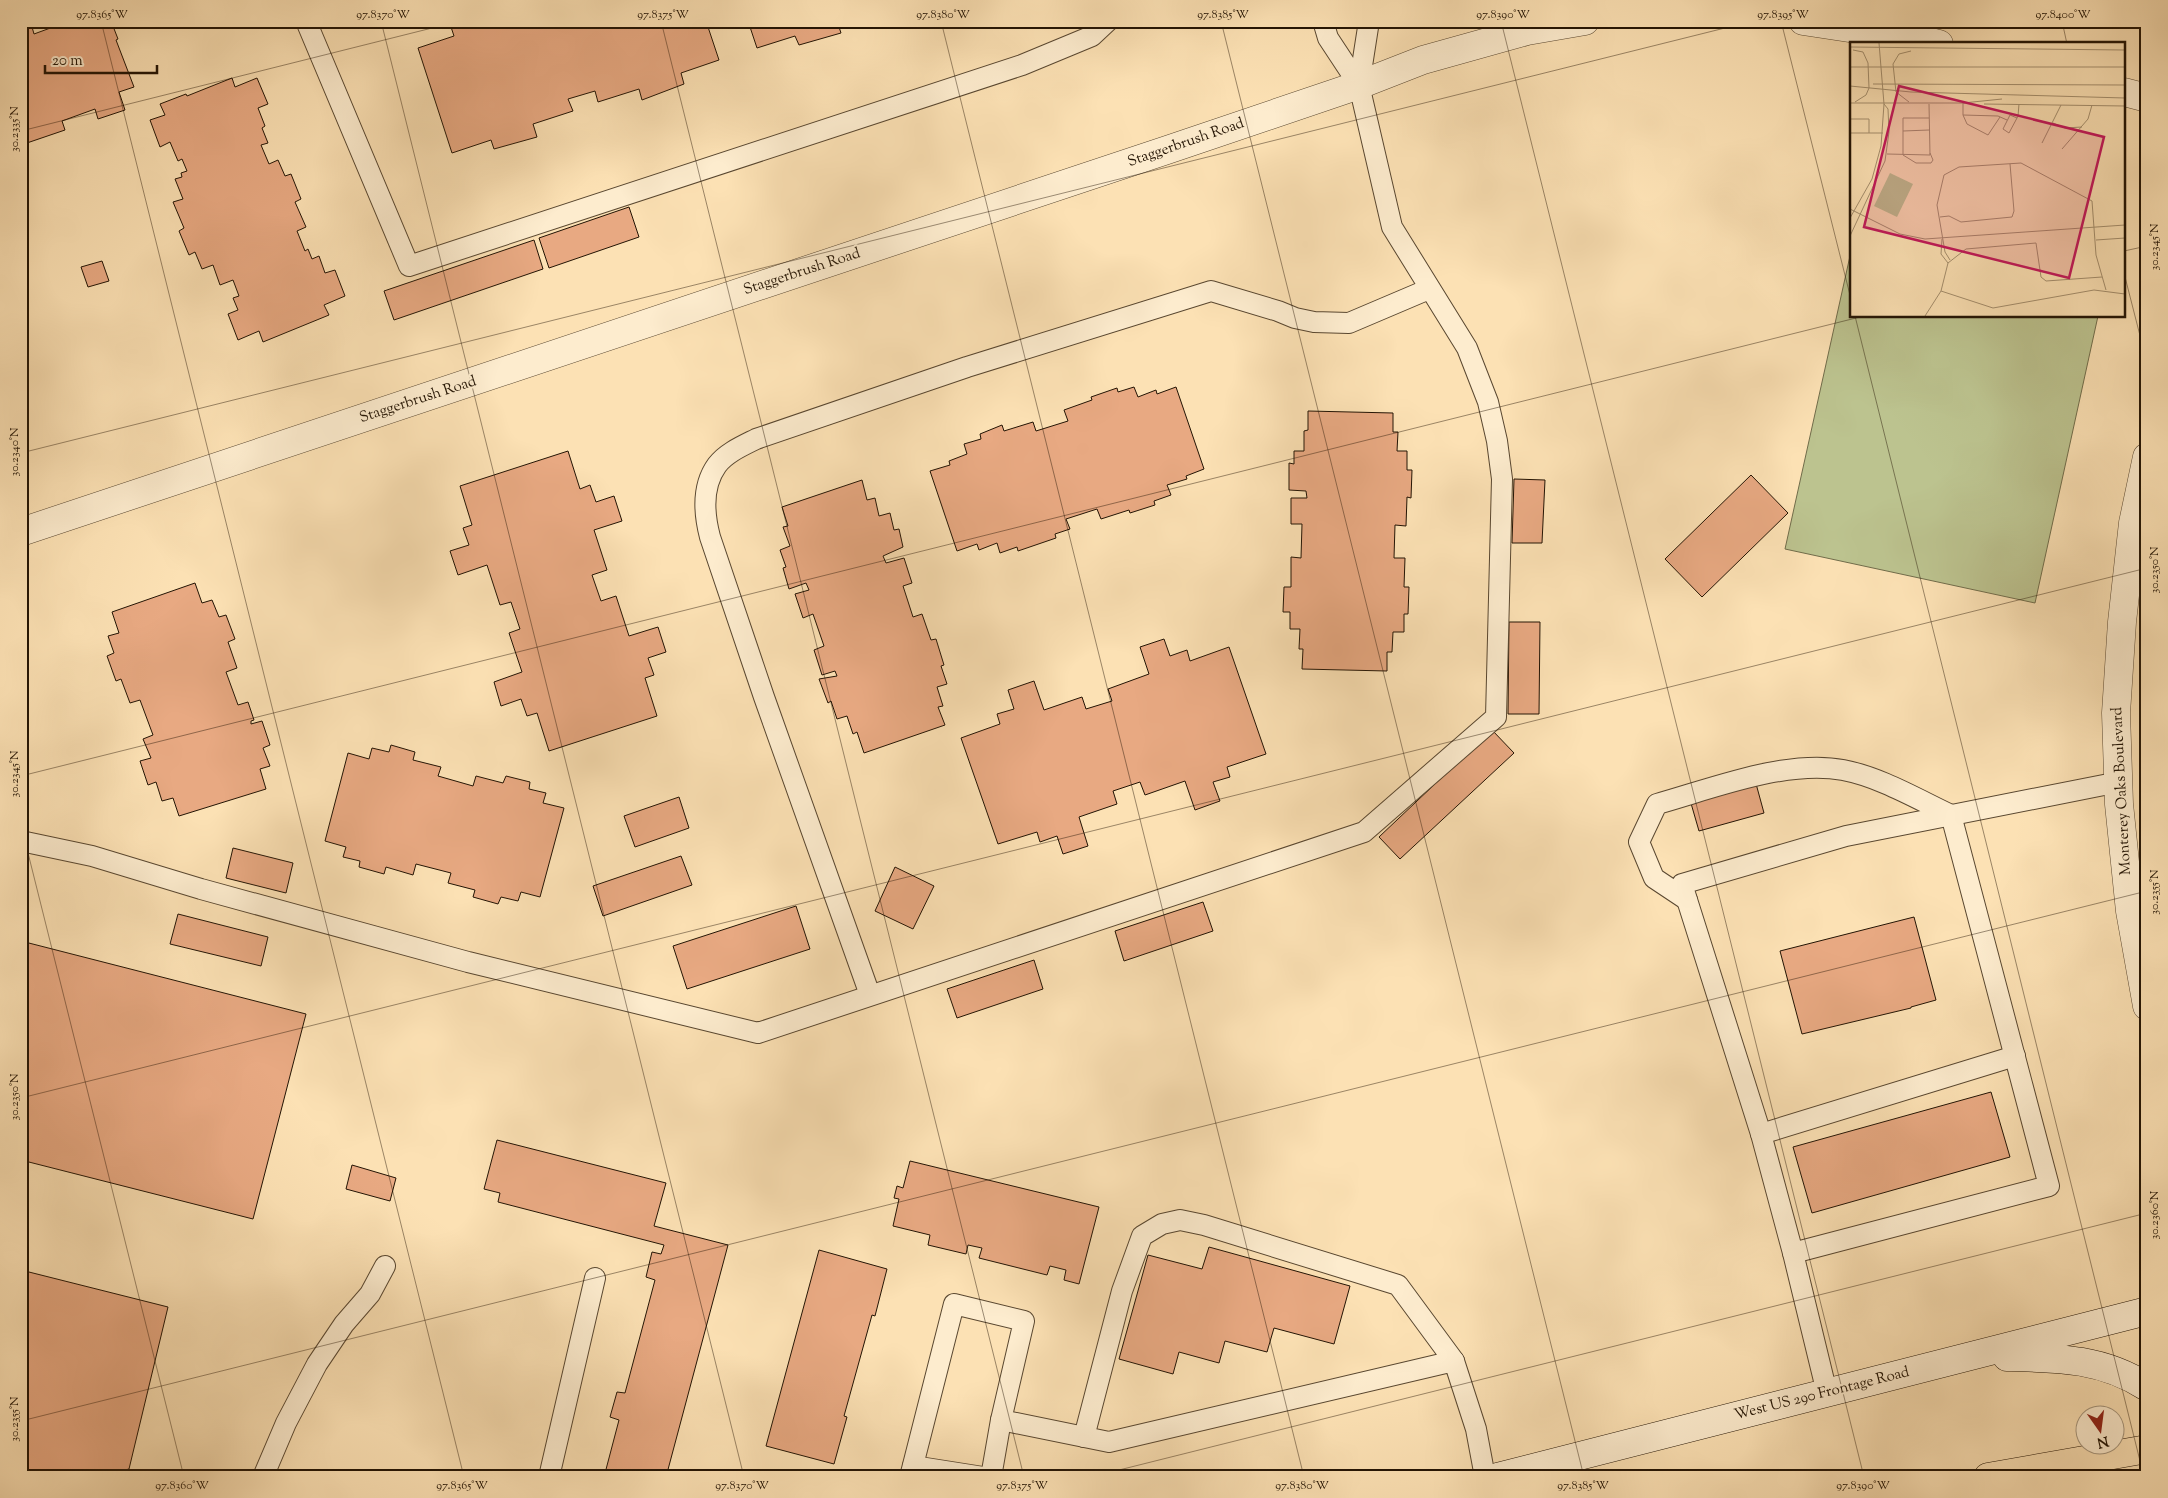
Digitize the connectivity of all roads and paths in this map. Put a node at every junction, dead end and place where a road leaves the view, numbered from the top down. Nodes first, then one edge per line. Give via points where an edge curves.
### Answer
1 (306, 21) edge
2 (1108, 21) edge
3 (1323, 21) edge
4 (1369, 21) edge
5 (1585, 21) edge
6 (1803, 21) edge
7 (1931, 42) edge
8 (1359, 85) junction
9 (2126, 93) edge
10 (2147, 98) edge
11 (1429, 289) junction
12 (2147, 457) edge
13 (21, 532) edge
14 (2119, 782) junction
15 (1951, 815) junction
16 (21, 841) edge
17 (1687, 900) junction
18 (870, 995) junction
19 (2147, 1006) edge
20 (2015, 1056) junction
21 (1761, 1134) junction
22 (1793, 1253) junction
23 (386, 1266) dead end
24 (594, 1278) dead end
25 (2147, 1311) edge
26 (1974, 1356) junction
27 (1454, 1361) junction
28 (2147, 1387) edge
29 (1827, 1392) junction
30 (1001, 1420) junction
31 (1084, 1437) junction
32 (2147, 1449) edge
33 (912, 1472) edge
34 (263, 1477) edge
35 (549, 1477) edge
36 (983, 1477) edge
37 (991, 1477) edge
38 (1485, 1477) edge
39 (1497, 1477) edge
40 (1988, 1477) edge

1 - 2 lane via 410,266 1022,66 1092,36
3 - 8 lane via 1328,38
4 - 8 lane
5 - 8 street, Staggerbrush Road via 1527,30 1424,60
6 - 7 street
8 - 11 lane via 1392,228
8 - 13 street, Staggerbrush Road
9 - 10 street
11 - 18 lane via 1467,348 1488,402 1497,441 1502,479 1496,717 1364,832
11 - 18 lane via 1349,323 1295,318 1211,291 967,367 756,439 732,451 717,465 705,500 710,538
12 - 14 street, Monterey Oaks Boulevard via 2133,523 2122,622 2116,713
14 - 15 lane
14 - 19 street, Monterey Oaks Boulevard via 2130,911
15 - 17 lane via 1846,836 1682,884
15 - 17 lane via 1877,781 1843,770 1807,768 1758,776 1657,804 1639,842 1654,878
15 - 20 lane
16 - 18 lane via 92,856 458,959 758,1033
17 - 21 lane
20 - 21 lane
20 - 22 lane via 2049,1186
21 - 22 lane
22 - 29 lane
23 - 34 lane via 370,1294 344,1324 317,1364 286,1423
24 - 35 lane
25 - 26 street, West US 290 Frontage Road
26 - 28 street via 2066,1358 2102,1366
26 - 29 street, West US 290 Frontage Road
27 - 31 lane via 1110,1442
27 - 31 lane via 1398,1284 1180,1220 1162,1224 1142,1236 1122,1292
27 - 38 lane via 1476,1429
29 - 39 street, West US 290 Frontage Road
30 - 31 lane
30 - 33 lane via 1024,1320 954,1304
30 - 37 lane
32 - 40 highway
33 - 36 lane

